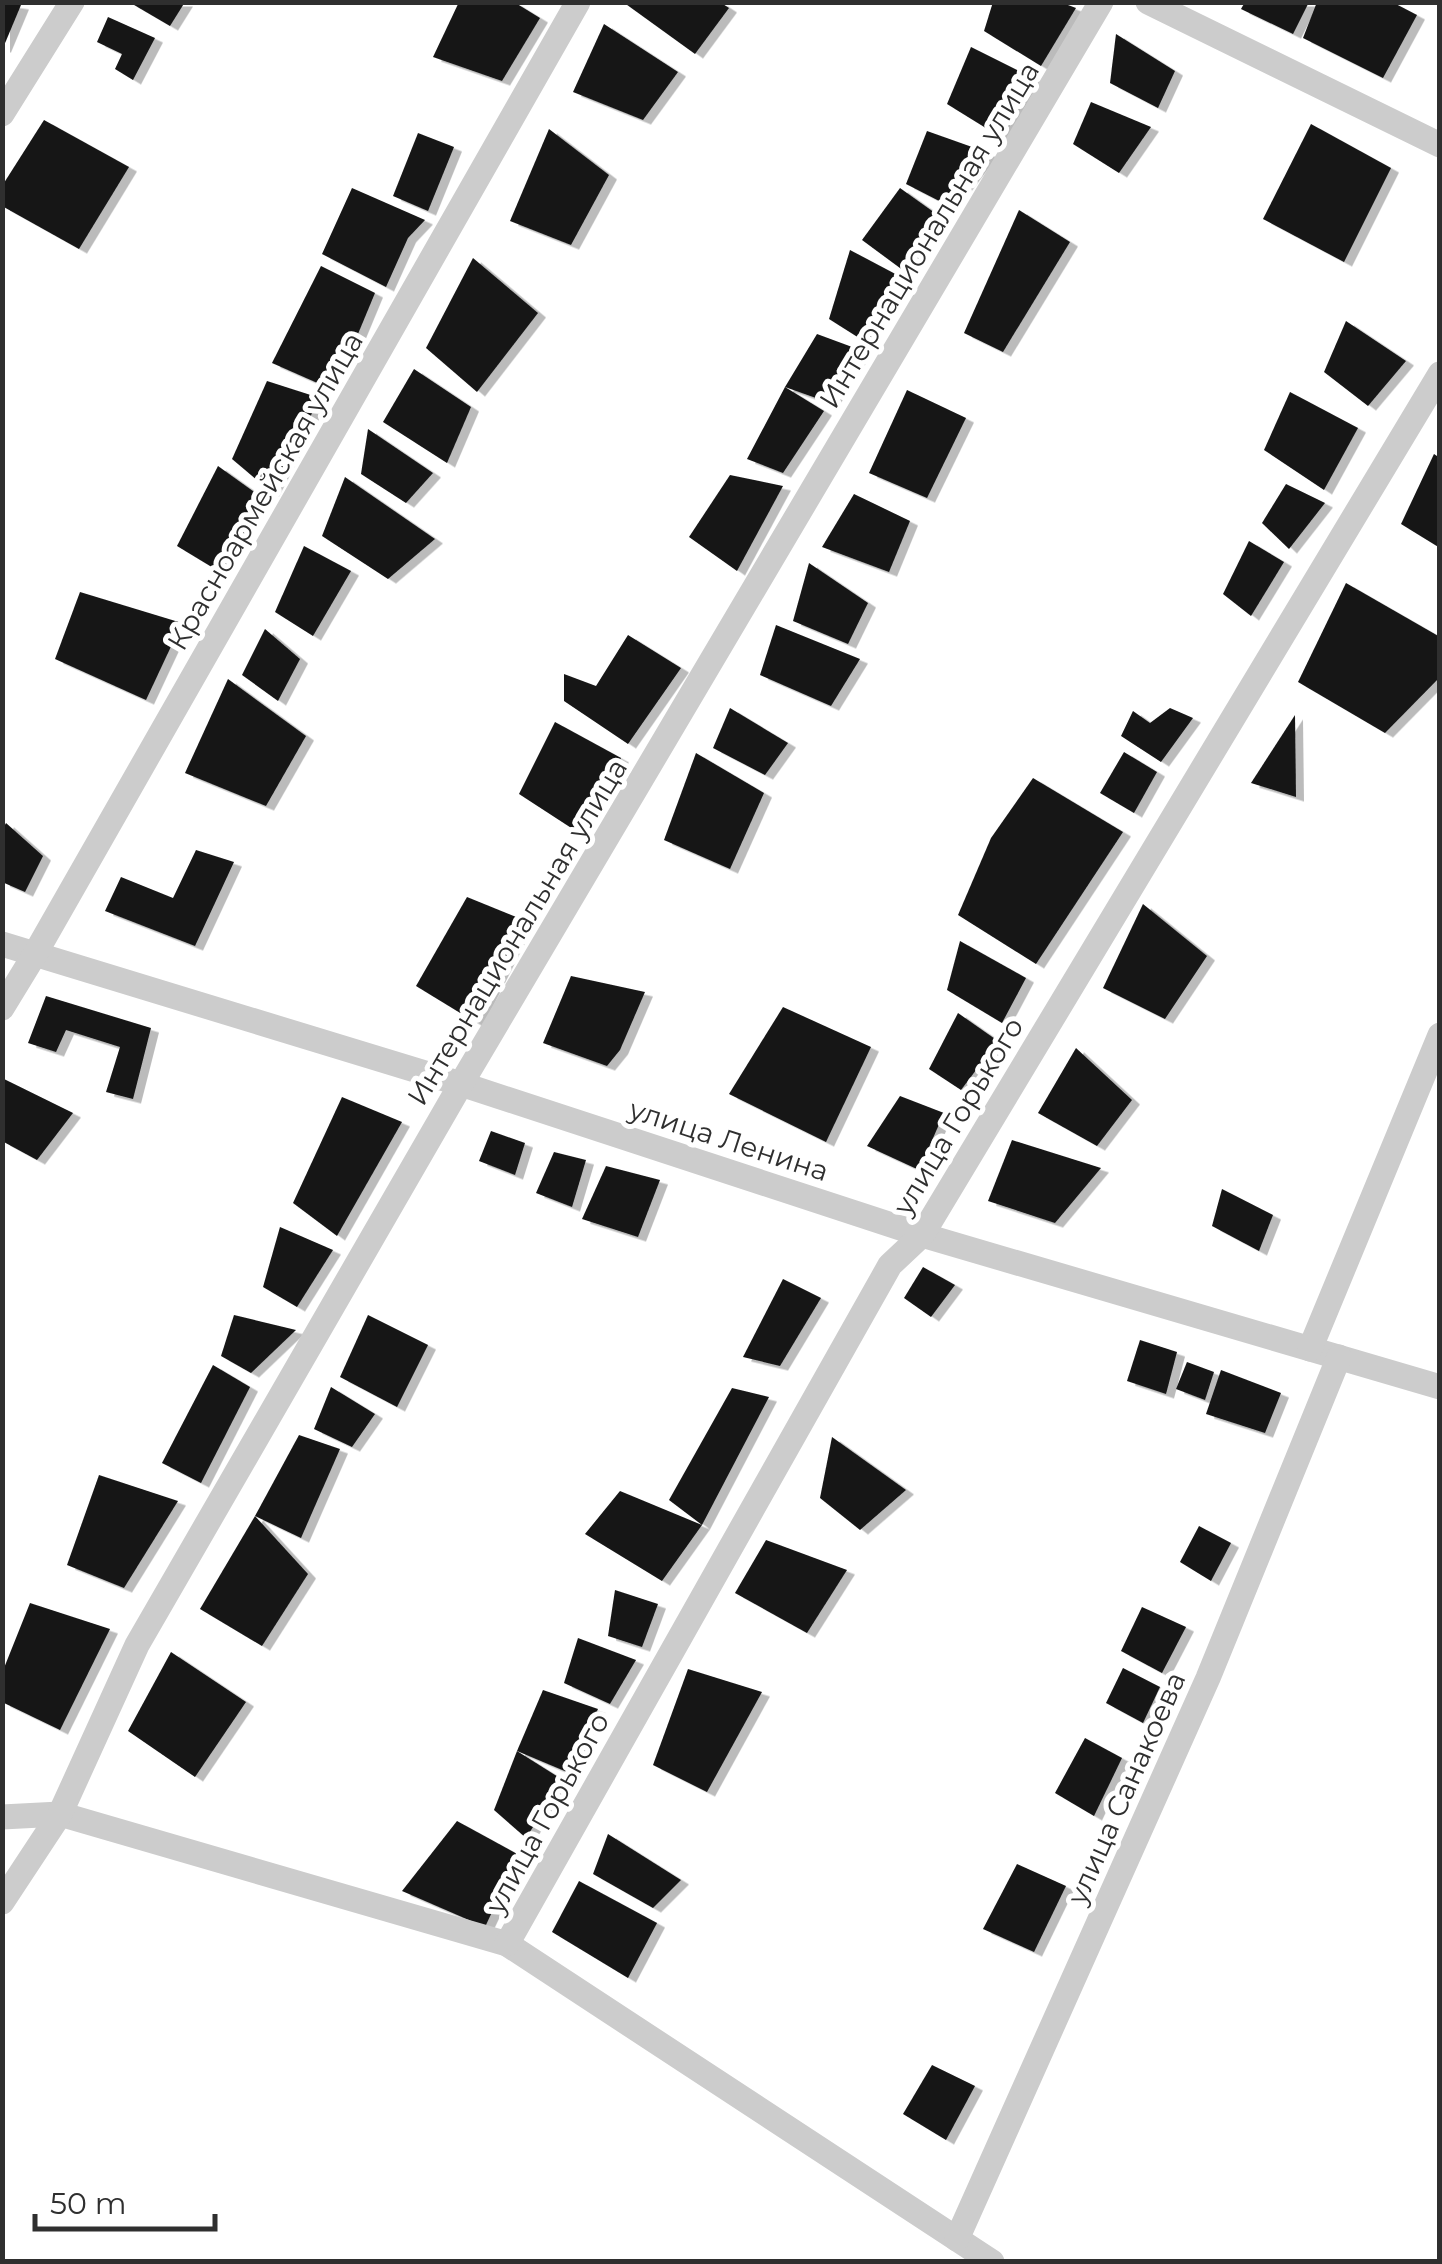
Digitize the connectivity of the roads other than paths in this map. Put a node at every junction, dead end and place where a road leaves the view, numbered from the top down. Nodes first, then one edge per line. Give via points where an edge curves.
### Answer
1 (72, 2) edge
2 (578, 2) edge
3 (1101, 2) edge
4 (1148, 2) edge
5 (2, 114) edge
6 (1440, 145) edge
7 (1440, 374) edge
8 (2, 944) edge
9 (36, 954) junction
10 (2, 1008) edge
11 (1440, 1035) edge
12 (461, 1084) junction
13 (922, 1234) junction
14 (1310, 1349) junction
15 (1339, 1358) junction
16 (1440, 1388) edge
17 (60, 1814) junction
18 (2, 1817) edge
19 (2, 1902) edge
20 (507, 1944) junction
21 (957, 2239) junction
22 (992, 2262) edge

1 - 5 street
2 - 9 street, Красноармейская улица
3 - 12 street, Интернациональная улица
4 - 6 street
7 - 13 street, улица Горького
8 - 9 street, улица Ленина
9 - 10 street, Красноармейская улица
9 - 12 street, улица Ленина
11 - 14 street
12 - 13 street, улица Ленина
12 - 17 street, Интернациональная улица via 137,1646
13 - 14 street, улица Ленина
13 - 20 street, улица Горького via 890,1265
14 - 15 street, улица Ленина
15 - 16 street, улица Ленина
15 - 21 street, улица Санакоева via 1208,1678
17 - 18 street
17 - 19 street, Интернациональная улица
17 - 20 street
20 - 21 street
21 - 22 street

